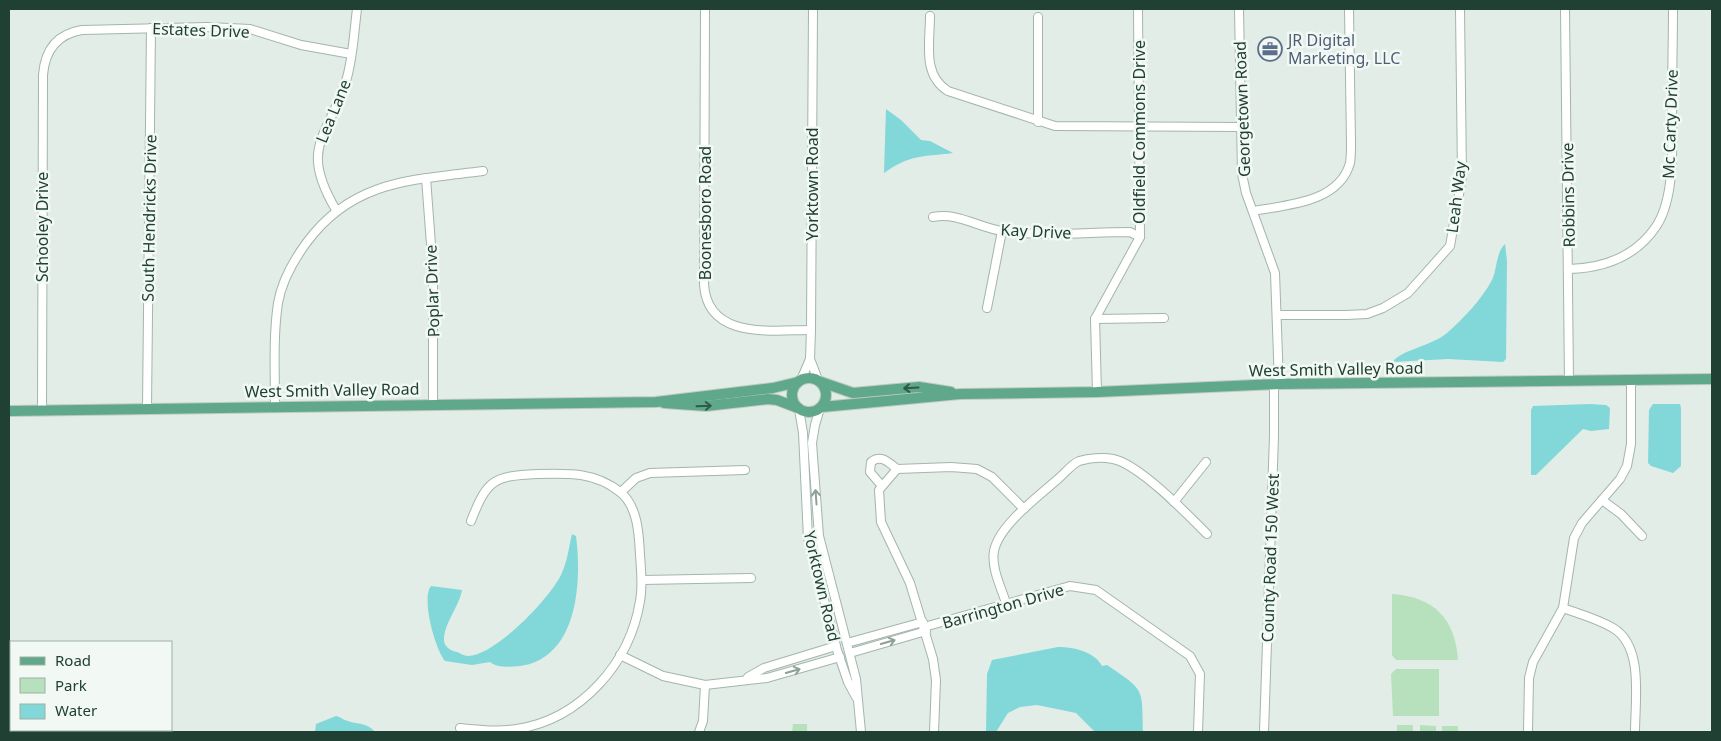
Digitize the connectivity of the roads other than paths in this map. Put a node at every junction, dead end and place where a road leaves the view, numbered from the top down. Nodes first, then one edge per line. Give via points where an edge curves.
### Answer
1 (357, 9) edge
2 (705, 9) edge
3 (813, 9) edge
4 (1239, 9) edge
5 (1349, 9) edge
6 (1460, 9) edge
7 (1565, 9) edge
8 (1673, 9) edge
9 (1138, 11) dead end
10 (930, 16) dead end
11 (1038, 17) dead end
12 (150, 28) junction
13 (53, 45) joint
14 (351, 54) junction
15 (1038, 122) junction
16 (1140, 126) junction
17 (1240, 127) junction
18 (483, 171) dead end
19 (426, 178) junction
20 (336, 210) junction
21 (1253, 211) junction
22 (933, 217) dead end
23 (1002, 231) junction
24 (1140, 237) junction
25 (1569, 269) junction
26 (987, 308) dead end
27 (1277, 315) junction
28 (1164, 318) dead end
29 (1095, 319) junction
30 (811, 330) junction
31 (810, 359) junction
32 (1712, 379) edge
33 (799, 381) junction
34 (819, 381) junction
35 (1569, 381) junction
36 (1631, 381) junction
37 (1276, 384) junction
38 (1097, 392) junction
39 (960, 394) junction
40 (656, 402) junction
41 (433, 403) junction
42 (275, 406) junction
43 (147, 408) junction
44 (821, 408) junction
45 (798, 409) junction
46 (42, 410) junction
47 (9, 411) edge
48 (1206, 462) dead end
49 (897, 469) junction
50 (745, 470) dead end
51 (880, 488) junction
52 (621, 492) junction
53 (1602, 500) junction
54 (1174, 502) junction
55 (1024, 509) junction
56 (471, 521) dead end
57 (1207, 534) dead end
58 (1642, 536) dead end
59 (751, 578) dead end
60 (642, 580) junction
61 (1006, 603) junction
62 (1563, 608) junction
63 (924, 627) junction
64 (847, 643) junction
65 (836, 646) junction
66 (850, 654) junction
67 (620, 655) junction
68 (840, 657) junction
69 (746, 678) junction
70 (705, 684) junction
71 (857, 698) junction
72 (460, 728) dead end
73 (496, 732) edge
74 (699, 732) edge
75 (861, 732) edge
76 (934, 732) edge
77 (1198, 732) edge
78 (1264, 732) edge
79 (1528, 732) edge
80 (1634, 732) edge

1 - 14 street, Lea Lane
2 - 30 street, Boonesboro Road via 704,284 709,306 717,316 737,327
3 - 30 street, Yorktown Road
4 - 17 street, Georgetown Road
5 - 21 street via 1350,164 1332,189 1316,198
6 - 27 street, Leah Way via 1462,177 1450,246 1408,293 1383,308 1360,314
7 - 25 street, Robbins Drive
8 - 25 street, Mc Carty Drive via 1672,171 1658,224 1634,249 1621,257 1604,265
9 - 16 street, Oldfield Commons Drive
10 - 15 street via 930,70 937,84 948,91
11 - 15 street
12 - 13 street, Estates Drive via 74,31
12 - 14 street, Estates Drive via 250,29 301,45
12 - 43 street, South Hendricks Drive
13 - 46 street, Schooley Drive via 47,54 43,75
14 - 20 street, Lea Lane via 346,80 322,134 317,154 320,179
15 - 16 street via 1078,128
16 - 17 street
16 - 24 street, Oldfield Commons Drive
17 - 21 street, Georgetown Road via 1242,174
18 - 19 street
19 - 20 street via 367,192
19 - 41 street, Poplar Drive via 433,271
20 - 42 street via 317,228 295,258 282,290 277,315
21 - 27 street, Georgetown Road via 1275,273
22 - 23 street, Kay Drive via 946,214
23 - 24 street, Kay Drive via 1035,234 1130,232
23 - 26 street
24 - 29 street, Oldfield Commons Drive
25 - 35 street, Robbins Drive
27 - 37 street, Georgetown Road
28 - 29 street
29 - 38 street
30 - 31 street, Yorktown Road
31 - 33 street, Yorktown Road
31 - 34 street, Yorktown Road
32 - 36 main road, West Smith Valley Road
33 - 34 main road via 808,378
33 - 40 main road, West Smith Valley Road via 773,388
33 - 45 main road via 792,394
39 -> 34 main road, West Smith Valley Road via 919,387 853,394
34 - 44 main road via 826,395
35 - 36 main road, West Smith Valley Road
35 - 37 main road, West Smith Valley Road
36 - 53 street via 1628,461 1620,479
37 - 38 main road, West Smith Valley Road
37 - 78 street, County Road 150 West
38 - 39 main road, West Smith Valley Road
39 - 44 main road, West Smith Valley Road
40 - 41 main road, West Smith Valley Road
40 -> 45 main road, West Smith Valley Road via 706,406 768,399
41 - 42 main road, West Smith Valley Road
42 - 43 main road, West Smith Valley Road
43 - 46 main road, West Smith Valley Road
44 - 45 main road via 810,412
64 -> 44 street, Yorktown Road via 819,536 812,443
45 - 65 street, Yorktown Road via 808,538
46 - 47 main road, West Smith Valley Road
48 - 54 street
49 - 51 street
49 - 51 street via 882,458 871,462 870,472
49 - 55 street via 977,469 992,477
50 - 52 street via 650,473 636,478
51 - 63 street via 881,522 910,583
52 - 56 street via 605,481 585,475 507,477 484,490
52 - 60 street via 634,513 640,538
53 - 58 street
53 - 62 street via 1574,538
54 - 55 street via 1126,464 1114,459 1096,458 1078,462
54 - 57 street
55 - 61 street via 1000,537 994,552 995,569
59 - 60 street
60 - 67 street via 634,625
61 - 63 street, Barrington Drive
61 - 77 street, Barrington Drive via 1070,586 1096,590 1190,656 1200,674
62 - 79 street via 1533,662 1529,678
62 - 80 street via 1613,628 1627,640 1634,664
63 - 64 street
66 -> 63 street
63 - 76 street via 935,671
64 - 66 street, Yorktown Road
65 - 68 street, Yorktown Road
65 - 69 street via 764,668
66 - 71 street, Yorktown Road
67 - 70 street via 663,676
67 - 73 street via 591,694 571,709 536,725
69 -> 68 street via 767,678
68 - 71 street, Yorktown Road
69 - 70 street
70 - 74 street via 703,721
71 - 75 street, Yorktown Road
72 - 73 street

